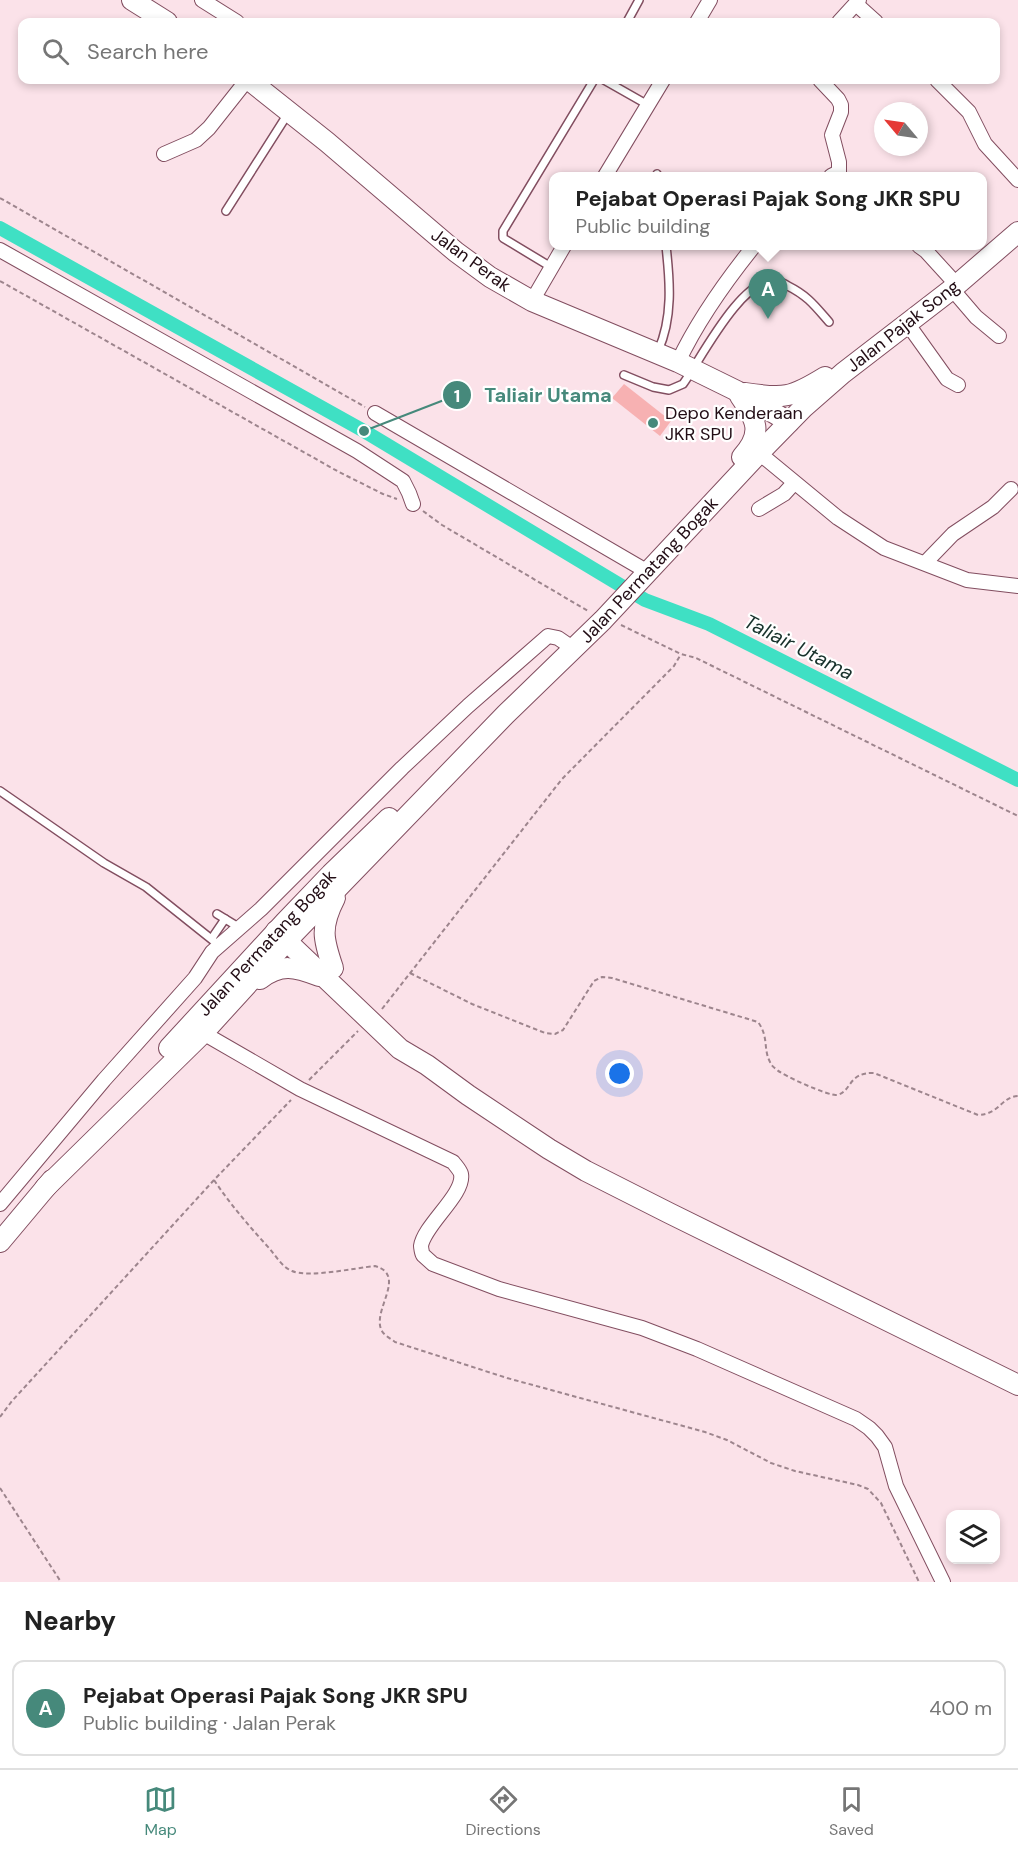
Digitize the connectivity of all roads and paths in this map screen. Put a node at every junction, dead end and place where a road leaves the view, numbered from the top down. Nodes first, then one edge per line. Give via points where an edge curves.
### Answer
1 (132, 0) edge
2 (202, 0) edge
3 (639, 0) edge
4 (710, 0) edge
5 (858, 2) edge
6 (161, 18) edge
7 (231, 18) edge
8 (629, 18) edge
9 (699, 18) edge
10 (843, 18) edge
11 (872, 18) edge
12 (245, 84) edge
13 (253, 84) edge
14 (592, 84) edge
15 (611, 84) edge
16 (661, 84) edge
17 (824, 84) edge
18 (942, 84) edge
19 (648, 105) junction
20 (289, 111) junction
21 (164, 154) dead end
22 (608, 172) edge
23 (837, 172) edge
24 (1018, 180) edge
25 (0, 198) edge
26 (226, 211) dead end
27 (1018, 232) edge
28 (0, 250) edge
29 (562, 250) edge
30 (666, 250) edge
31 (751, 250) edge
32 (925, 250) edge
33 (551, 267) junction
34 (0, 281) edge
35 (954, 287) junction
36 (532, 301) junction
37 (829, 322) dead end
38 (907, 323) junction
39 (999, 336) dead end
40 (657, 353) junction
41 (686, 366) junction
42 (843, 373) junction
43 (624, 375) dead end
44 (958, 385) dead end
45 (736, 391) junction
46 (375, 413) joint
47 (789, 422) junction
48 (759, 453) junction
49 (794, 483) junction
50 (1011, 489) dead end
51 (413, 504) junction
52 (759, 509) dead end
53 (668, 550) junction
54 (925, 563) junction
55 (645, 575) junction
56 (1018, 586) edge
57 (603, 620) junction
58 (574, 649) junction
59 (681, 654) junction
60 (506, 714) junction
61 (0, 791) edge
62 (1018, 816) edge
63 (342, 885) junction
64 (217, 914) dead end
65 (225, 919) junction
66 (240, 928) junction
67 (286, 932) junction
68 (216, 942) junction
69 (410, 973) junction
70 (329, 974) junction
71 (238, 995) junction
72 (373, 1017) junction
73 (203, 1033) junction
74 (300, 1089) junction
75 (1018, 1096) edge
76 (214, 1180) junction
77 (45, 1188) junction
78 (0, 1204) edge
79 (0, 1242) edge
80 (1018, 1385) edge
81 (0, 1417) edge
82 (0, 1488) edge
83 (61, 1582) edge
84 (919, 1582) edge
85 (943, 1582) edge

1 - 6 street
2 - 7 street
3 - 8 lane
4 - 9 street
5 - 10 street
5 - 11 street
12 - 21 street via 196,140
13 - 20 street, Jalan Perak
14 - 33 lane via 503,231 503,238
15 - 19 lane
16 - 19 street
17 - 23 street via 841,105 831,135 839,162
18 - 24 street via 969,112 985,144
19 - 22 street
20 - 26 lane
20 - 36 street, Jalan Perak via 456,252
25 - 46 path
27 - 35 street, Jalan Pajak Song
28 - 51 street via 357,451 403,481
29 - 33 street
30 - 40 lane via 669,298 665,335
31 - 41 street via 687,344
32 - 35 street
33 - 36 street
34 - 51 path via 339,472
35 - 38 street, Jalan Pajak Song
35 - 39 street via 976,317
36 - 40 street, Jalan Perak
37 - 41 lane via 806,295 777,280 767,282 749,291
38 - 42 street, Jalan Pajak Song
38 - 44 street via 947,380
40 - 41 street, Jalan Perak
41 - 43 lane via 683,384 669,390
41 - 45 street, Jalan Perak
42 - 45 street via 830,374 786,396
42 - 47 street, Jalan Pajak Song
45 - 47 street, Jalan Perak
45 - 53 street via 752,413 756,437 688,516
46 - 55 street
47 - 48 street, Jalan Permatang Bogak
48 - 49 street
48 - 53 street, Jalan Permatang Bogak
49 - 52 street
49 - 54 street via 884,548
50 - 54 street via 993,507 953,534
51 - 57 path
53 - 55 street, Jalan Permatang Bogak
54 - 56 street via 967,580
55 - 57 street, Jalan Permatang Bogak
57 - 58 street, Jalan Permatang Bogak
57 - 59 path via 626,626
58 - 60 street, Jalan Permatang Bogak
58 - 66 street via 548,636 402,768
59 - 62 path
59 - 69 path via 674,666 562,779
60 - 63 street, Jalan Permatang Bogak
60 - 67 street, Jalan Permatang Bogak via 431,778 331,874
61 - 68 lane via 104,863 146,887
63 - 67 street, Jalan Permatang Bogak
63 - 70 street via 324,926
64 - 65 lane
65 - 66 lane
65 - 68 lane
66 - 68 street
67 - 70 street
67 - 71 street, Jalan Permatang Bogak
67 - 77 street, Jalan Permatang Bogak via 102,1121
68 - 78 street via 195,978
69 - 72 path
69 - 75 path via 472,1004 555,1034 563,1030 594,981 612,978 758,1022 764,1030 769,1060 776,1070 828,1095 846,1090 854,1077 874,1073 978,1115 987,1115
70 - 71 street via 280,968
70 - 72 street
71 - 73 street, Jalan Permatang Bogak
72 - 74 path
72 - 80 street via 400,1049 586,1171
73 - 74 street
73 - 77 street, Jalan Permatang Bogak
74 - 76 path
74 - 85 street via 457,1167 461,1178 456,1192 421,1246 423,1256 433,1264 499,1289 642,1328 797,1392 869,1428 885,1447 896,1486
76 - 81 path
76 - 84 path via 253,1231 293,1271 381,1268 389,1283 380,1328 395,1342 507,1378 705,1432 771,1463 868,1490 881,1503
77 - 79 street, Jalan Permatang Bogak
82 - 83 path

